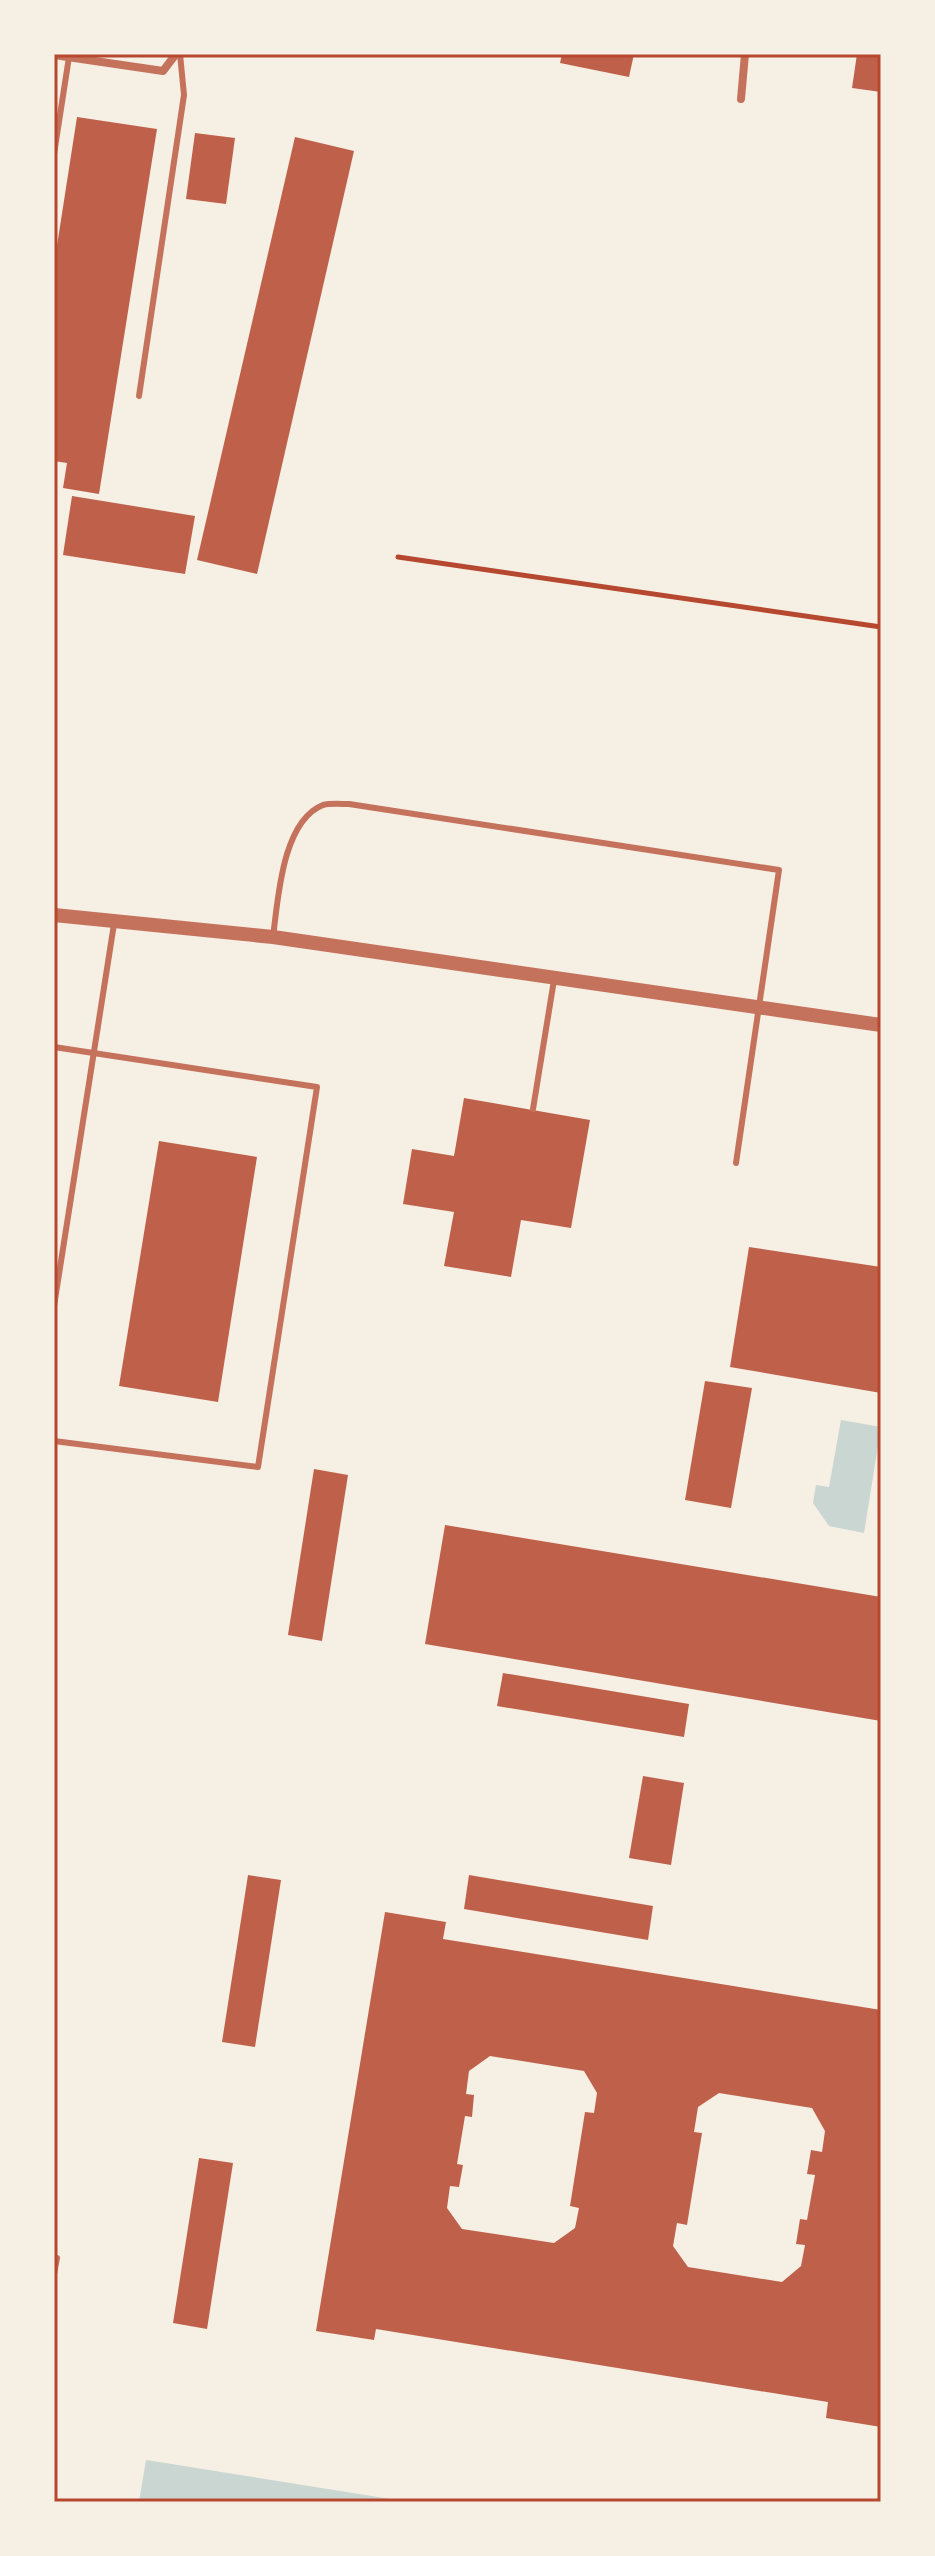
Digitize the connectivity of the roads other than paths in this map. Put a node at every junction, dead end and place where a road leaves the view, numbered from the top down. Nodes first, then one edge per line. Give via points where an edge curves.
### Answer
1 (178, 54) edge
2 (745, 54) edge
3 (54, 55) edge
4 (69, 57) junction
5 (741, 99) dead end
6 (54, 154) edge
7 (139, 396) dead end
8 (54, 915) edge
9 (114, 924) junction
10 (273, 937) junction
11 (554, 976) junction
12 (761, 1007) junction
13 (881, 1025) edge
14 (54, 1047) edge
15 (96, 1053) junction
16 (533, 1109) dead end
17 (736, 1163) dead end
18 (54, 1306) edge
19 (54, 1441) edge
20 (57, 2258) dead end
21 (54, 2274) edge

1 - 4 street via 163,71
1 - 7 lane via 184,95
2 - 5 street
3 - 4 street
4 - 6 lane
8 - 9 street
9 - 10 street
9 - 15 lane
10 - 11 street
10 - 12 lane via 289,846 304,819 324,805 349,804 779,870
11 - 12 street
11 - 16 lane
12 - 13 street
12 - 17 lane
14 - 15 lane
15 - 18 lane
15 - 19 lane via 317,1087 258,1467
20 - 21 lane

